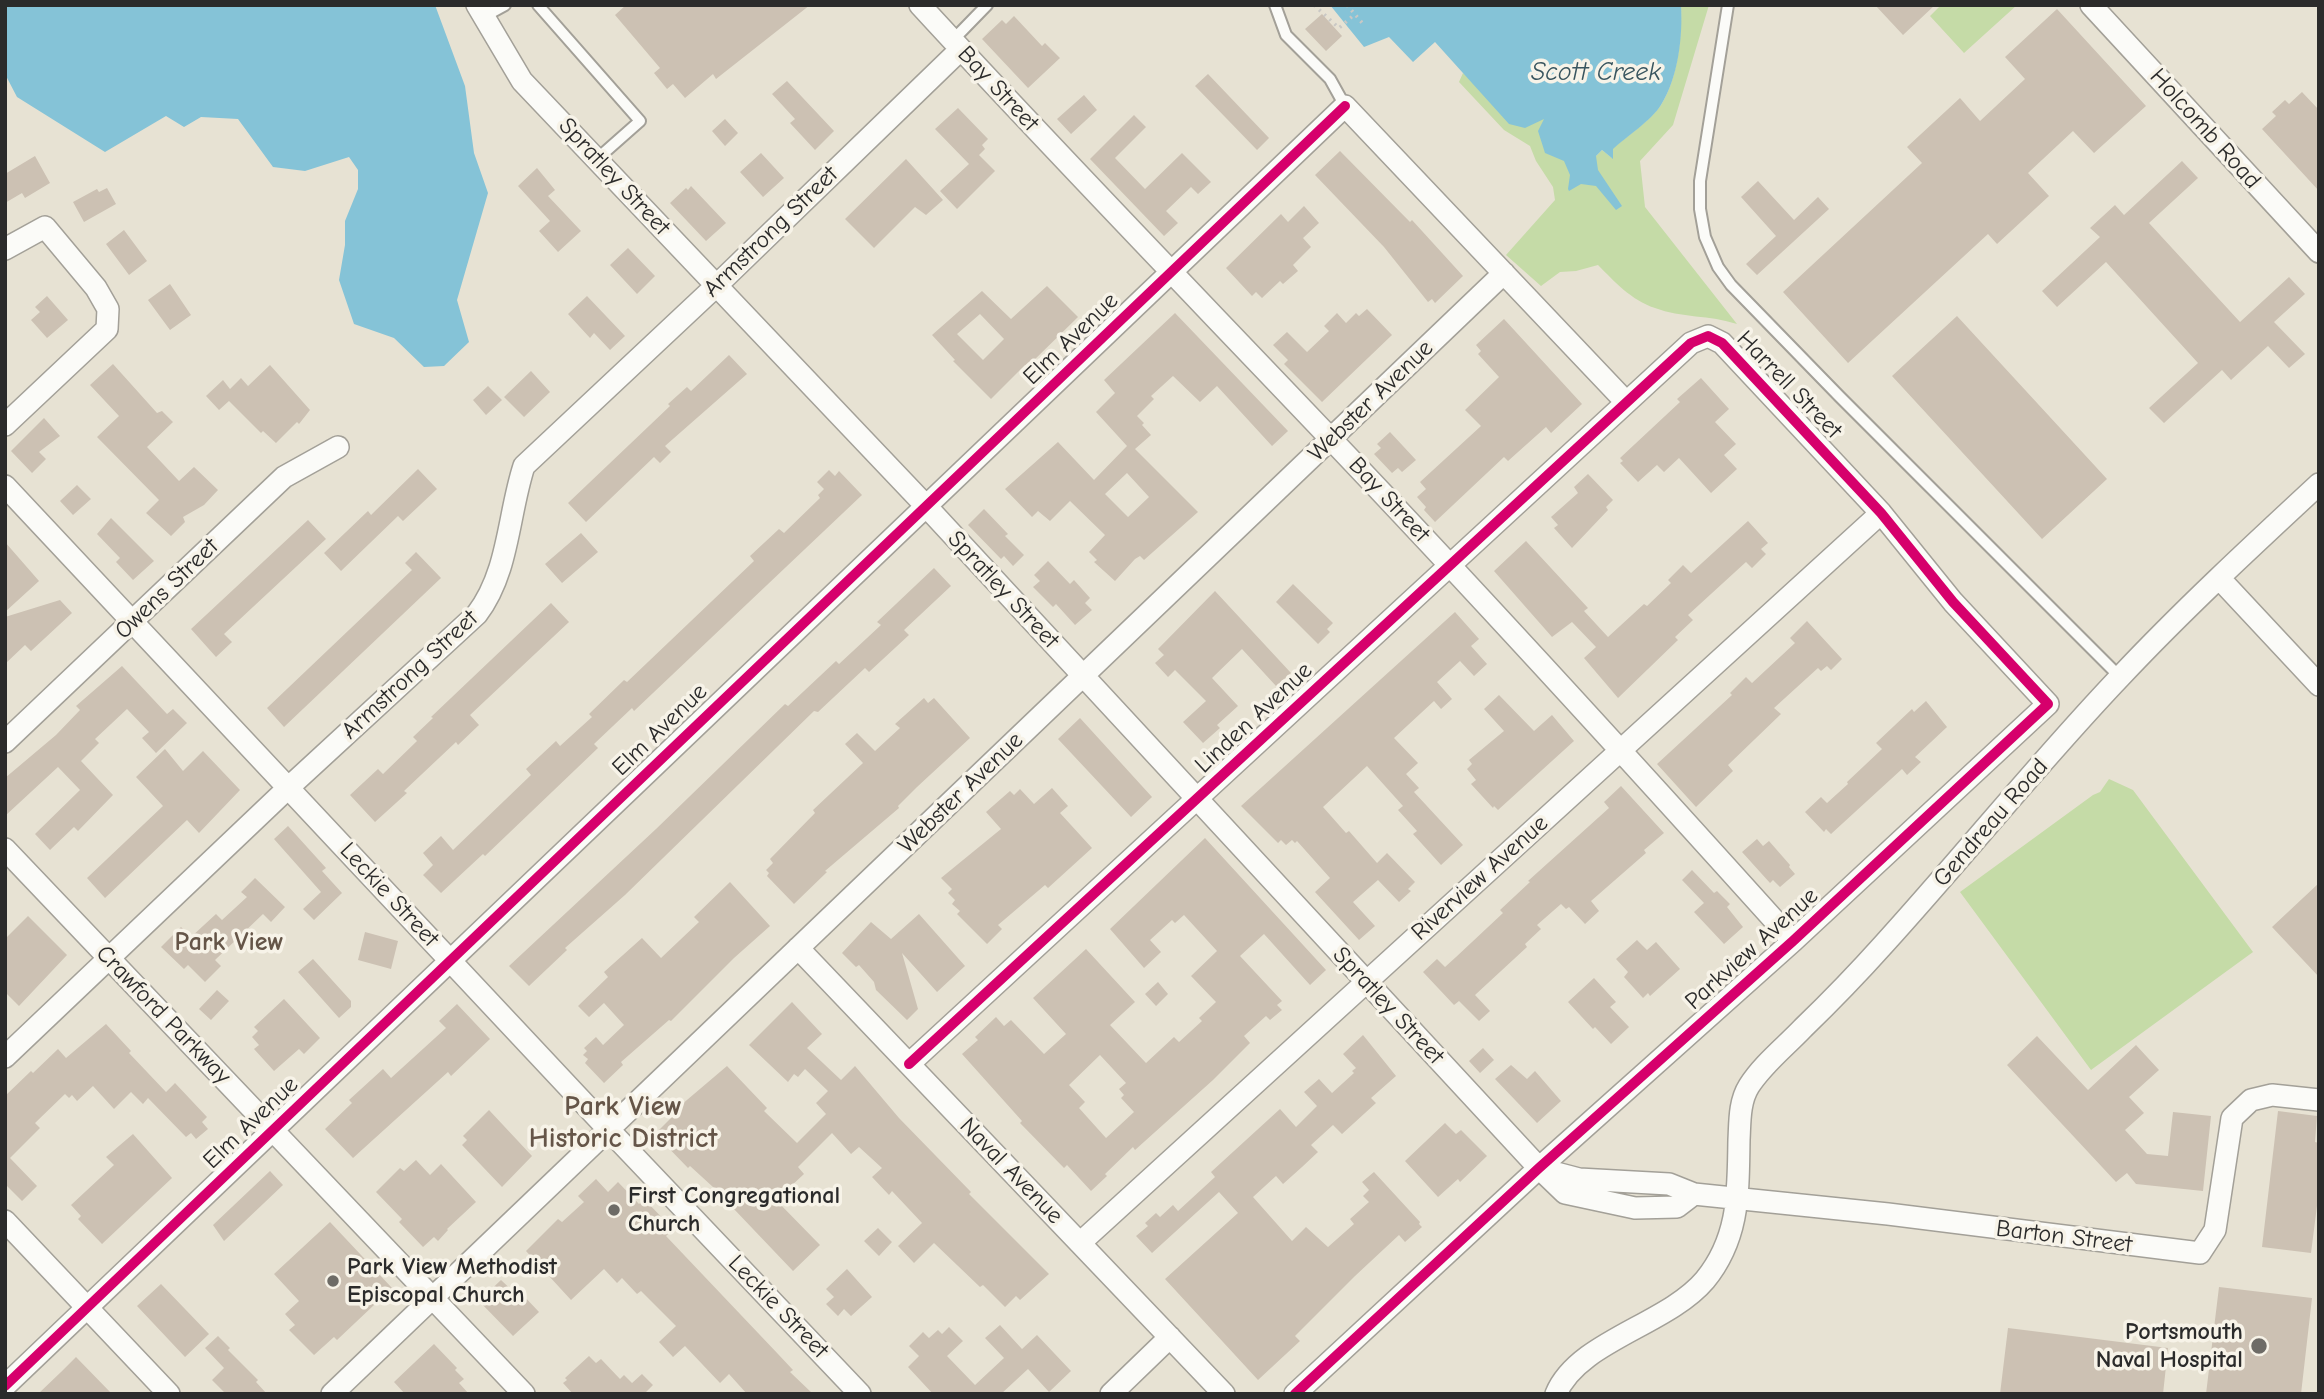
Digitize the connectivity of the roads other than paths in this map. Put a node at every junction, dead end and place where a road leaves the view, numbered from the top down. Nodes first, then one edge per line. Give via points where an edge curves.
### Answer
1 (506, 5) edge
2 (538, 5) edge
3 (920, 5) edge
4 (987, 5) edge
5 (1275, 5) edge
6 (1728, 5) edge
7 (2091, 5) edge
8 (480, 11) edge
9 (956, 45) junction
10 (1345, 106) junction
11 (597, 159) junction
12 (5, 249) edge
13 (2319, 252) edge
14 (1171, 273) junction
15 (1504, 273) junction
16 (716, 286) junction
17 (1626, 402) junction
18 (5, 425) edge
19 (1331, 439) junction
20 (338, 447) dead end
21 (2319, 484) edge
22 (5, 486) edge
23 (926, 506) junction
24 (1881, 513) junction
25 (1449, 565) junction
26 (2219, 578) junction
27 (133, 622) junction
28 (1083, 676) junction
29 (2120, 677) junction
30 (2319, 685) edge
31 (5, 742) edge
32 (1621, 749) junction
33 (288, 788) junction
34 (1197, 799) junction
35 (5, 849) edge
36 (1793, 941) junction
37 (799, 948) junction
38 (109, 958) junction
39 (450, 960) junction
40 (1366, 982) junction
41 (5, 1057) edge
42 (909, 1064) junction
43 (2319, 1100) edge
44 (274, 1130) junction
45 (609, 1130) junction
46 (1539, 1168) junction
47 (1738, 1199) junction
48 (5, 1221) edge
49 (1080, 1243) junction
50 (433, 1298) junction
51 (87, 1308) junction
52 (1170, 1337) junction
53 (5, 1386) edge
54 (169, 1394) edge
55 (332, 1394) edge
56 (524, 1394) edge
57 (860, 1394) edge
58 (1111, 1394) edge
59 (1224, 1394) edge
60 (1295, 1394) edge
61 (1556, 1394) edge

1 - 8 lane
2 - 11 lane via 640,121
3 - 9 street, Bay Street
4 - 9 lane
5 - 10 lane via 1286,35 1330,79
6 - 29 lane via 1700,181 1705,237 1718,267 1801,358
7 - 13 street, Holcomb Road
8 - 11 street, Spratley Street via 522,81
9 - 14 street, Bay Street
9 - 16 street, Armstrong Street
10 - 14 street, Elm Avenue
10 - 15 street
11 - 16 street, Spratley Street
12 - 18 street via 45,227 96,288 107,309 107,329
14 - 19 street, Bay Street
14 - 23 street, Elm Avenue
15 - 17 street
15 - 19 street, Webster Avenue
16 - 23 street, Spratley Street
16 - 33 street, Armstrong Street via 524,466 498,573 490,597 477,614
17 - 24 street, Harrell Street via 1691,343 1708,336 1722,343
17 - 25 street, Linden Avenue
19 - 25 street, Bay Street
19 - 28 street, Webster Avenue
20 - 27 street, Owens Street via 285,477
21 - 26 street, Gendreau Road
22 - 27 street, Leckie Street
23 - 28 street, Spratley Street
23 - 39 street, Elm Avenue
24 - 32 street, Riverview Avenue
24 - 36 street, Parkview Avenue via 1953,602 2048,704
25 - 32 street, Bay Street
25 - 34 street, Linden Avenue
26 - 29 street, Gendreau Road
26 - 30 street
27 - 31 street, Owens Street
27 - 33 street, Leckie Street
28 - 34 street, Spratley Street
28 - 37 street, Webster Avenue
29 - 47 street, Gendreau Road via 1846,986 1746,1089 1740,1112
32 - 36 street, Bay Street
32 - 40 street, Riverview Avenue
33 - 38 street, Armstrong Street
33 - 39 street, Leckie Street
34 - 40 street, Spratley Street
34 - 42 street, Linden Avenue
35 - 38 street, Crawford Parkway
36 - 46 street, Parkview Avenue
37 - 42 street, Naval Avenue
37 - 45 street, Webster Avenue
38 - 41 street, Armstrong Street
38 - 44 street, Crawford Parkway
39 - 44 street, Elm Avenue
39 - 45 street, Leckie Street
40 - 46 street, Spratley Street
40 - 49 street, Riverview Avenue
42 - 49 street, Naval Avenue
43 - 47 street, Barton Street via 2272,1095 2251,1100 2232,1118 2215,1230 2200,1253
44 - 50 street, Crawford Parkway
44 - 51 street, Elm Avenue
45 - 50 street, Webster Avenue
45 - 57 street, Leckie Street
46 - 47 street, Barton Street via 1565,1193 1635,1208 1676,1207 1694,1194
46 - 60 street, Parkview Avenue
47 - 61 street, Gendreau Road via 1734,1226 1704,1280 1680,1303 1583,1360
48 - 51 street
49 - 52 street, Naval Avenue
50 - 55 street, Webster Avenue
50 - 56 street, Crawford Parkway
51 - 53 street, Elm Avenue
51 - 54 street
52 - 58 street
52 - 59 street, Naval Avenue

